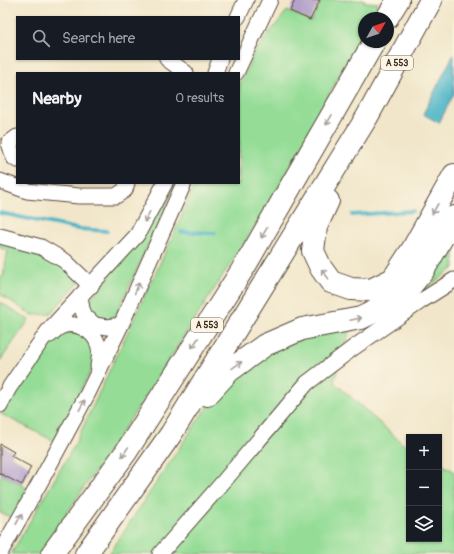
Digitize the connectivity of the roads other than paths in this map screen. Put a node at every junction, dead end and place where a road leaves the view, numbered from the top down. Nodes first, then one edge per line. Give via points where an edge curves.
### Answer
1 (246, 0) edge
2 (398, 0) edge
3 (267, 1) edge
4 (429, 4) edge
5 (391, 12) edge
6 (238, 16) edge
7 (371, 48) edge
8 (168, 60) edge
9 (220, 60) edge
10 (185, 72) edge
11 (215, 72) edge
12 (236, 72) edge
13 (367, 117) junction
14 (16, 138) edge
15 (16, 159) edge
16 (454, 175) edge
17 (0, 181) edge
18 (127, 184) edge
19 (164, 184) edge
20 (184, 184) edge
21 (454, 217) edge
22 (0, 236) edge
23 (454, 280) edge
24 (86, 291) junction
25 (121, 325) junction
26 (33, 353) junction
27 (98, 373) junction
28 (0, 405) edge
29 (171, 434) junction
30 (0, 553) edge
31 (52, 554) edge
32 (86, 554) edge
33 (160, 554) edge

1 - 6 street
2 - 5 highway
3 - 12 street
4 - 13 highway, A 553
7 -> 31 highway, A 553 via 246,264 126,452
8 - 10 street
9 - 11 street
16 -> 13 highway via 393,279 371,290 351,289 331,282 313,251 316,227
13 - 29 highway, A 553
14 - 15 street via 9,143
17 - 18 street via 26,191 92,197 116,196 125,190
19 -> 24 street via 137,235
25 -> 20 street
29 -> 21 highway via 229,371 265,345 302,329 361,318 400,299 423,271
22 - 24 street via 41,247 64,261
23 - 33 street via 420,301 307,383
24 - 25 street via 82,309 85,316 95,325 107,328
24 - 26 street via 48,331
25 - 27 street
26 - 27 street via 60,327 69,324 80,326 91,333 98,345
26 - 28 street
30 -> 27 street
29 - 32 highway, A 553

